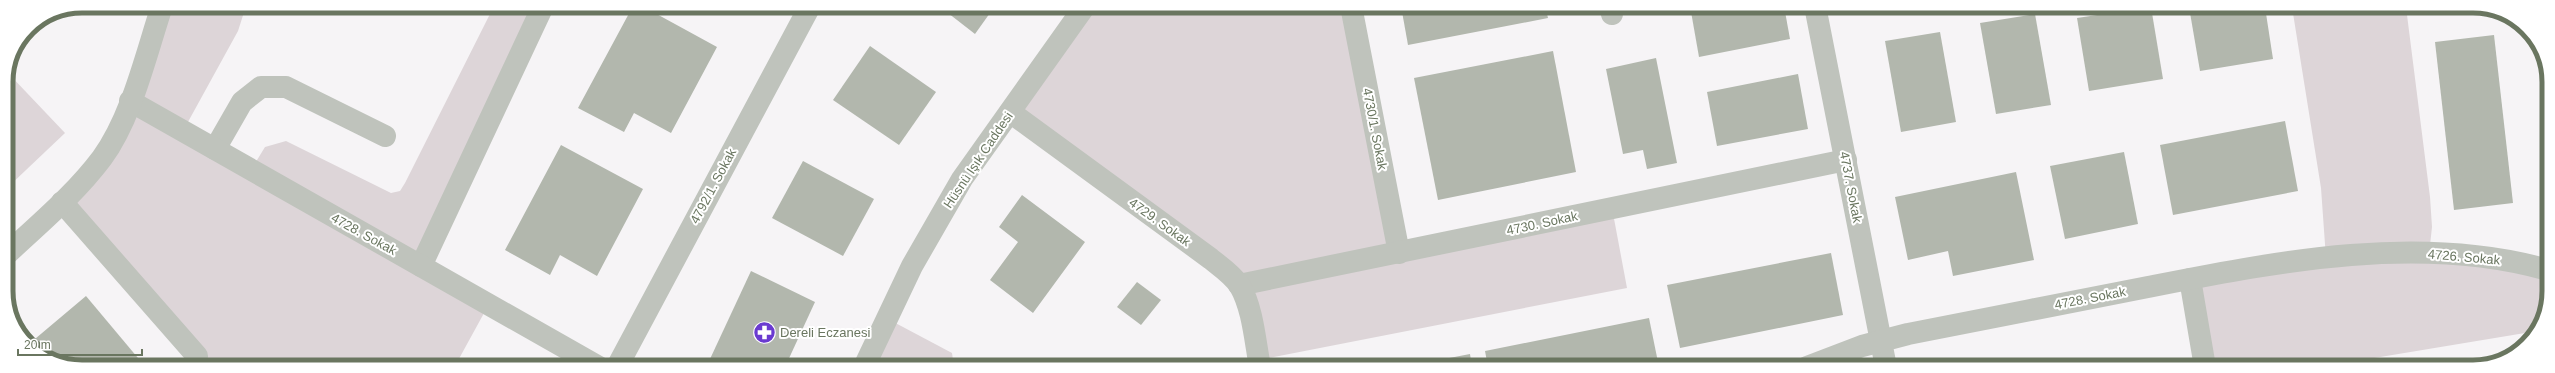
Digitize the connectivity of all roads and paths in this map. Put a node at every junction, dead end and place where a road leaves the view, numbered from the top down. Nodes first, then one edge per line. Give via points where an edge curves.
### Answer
1 (160, 13) edge
2 (540, 13) edge
3 (806, 13) edge
4 (1080, 13) edge
5 (1351, 13) edge
6 (1816, 13) edge
7 (130, 101) junction
8 (1010, 112) junction
9 (385, 136) dead end
10 (215, 149) junction
11 (1846, 160) junction
12 (62, 202) junction
13 (13, 248) edge
14 (1399, 252) junction
15 (2378, 254) joint
16 (421, 266) junction
17 (2542, 268) edge
18 (2190, 279) junction
19 (1239, 285) junction
20 (1881, 340) junction
21 (197, 356) dead end
22 (588, 360) edge
23 (620, 360) edge
24 (867, 360) edge
25 (1259, 360) edge
26 (1826, 360) edge
27 (1885, 360) edge
28 (2204, 360) edge

1 - 7 street
2 - 16 street
3 - 23 street, 4792/1. Sokak
4 - 8 street, Hüsnü Işık Caddesi
5 - 14 street, 4730/1. Sokak
6 - 11 street, 4737. Sokak
7 - 10 street, 4728. Sokak
7 - 12 street via 117,132 102,157
8 - 19 street, 4729. Sokak via 1211,259
8 - 24 street, Hüsnü Işık Caddesi via 958,186 909,273
9 - 10 street via 286,87 261,87 242,102
10 - 16 street, 4728. Sokak
11 - 14 street, 4730. Sokak
11 - 20 street, 4737. Sokak
12 - 13 street
12 - 21 street
14 - 19 street, 4730. Sokak
15 - 17 street, 4726. Sokak via 2478,257
15 - 18 street, 4728. Sokak via 2273,263
16 - 22 street, 4728. Sokak
18 - 20 street, 4728. Sokak
18 - 28 street
19 - 25 street, 4729. Sokak via 1250,315
20 - 26 street, 4728. Sokak
20 - 27 street, 4737. Sokak

